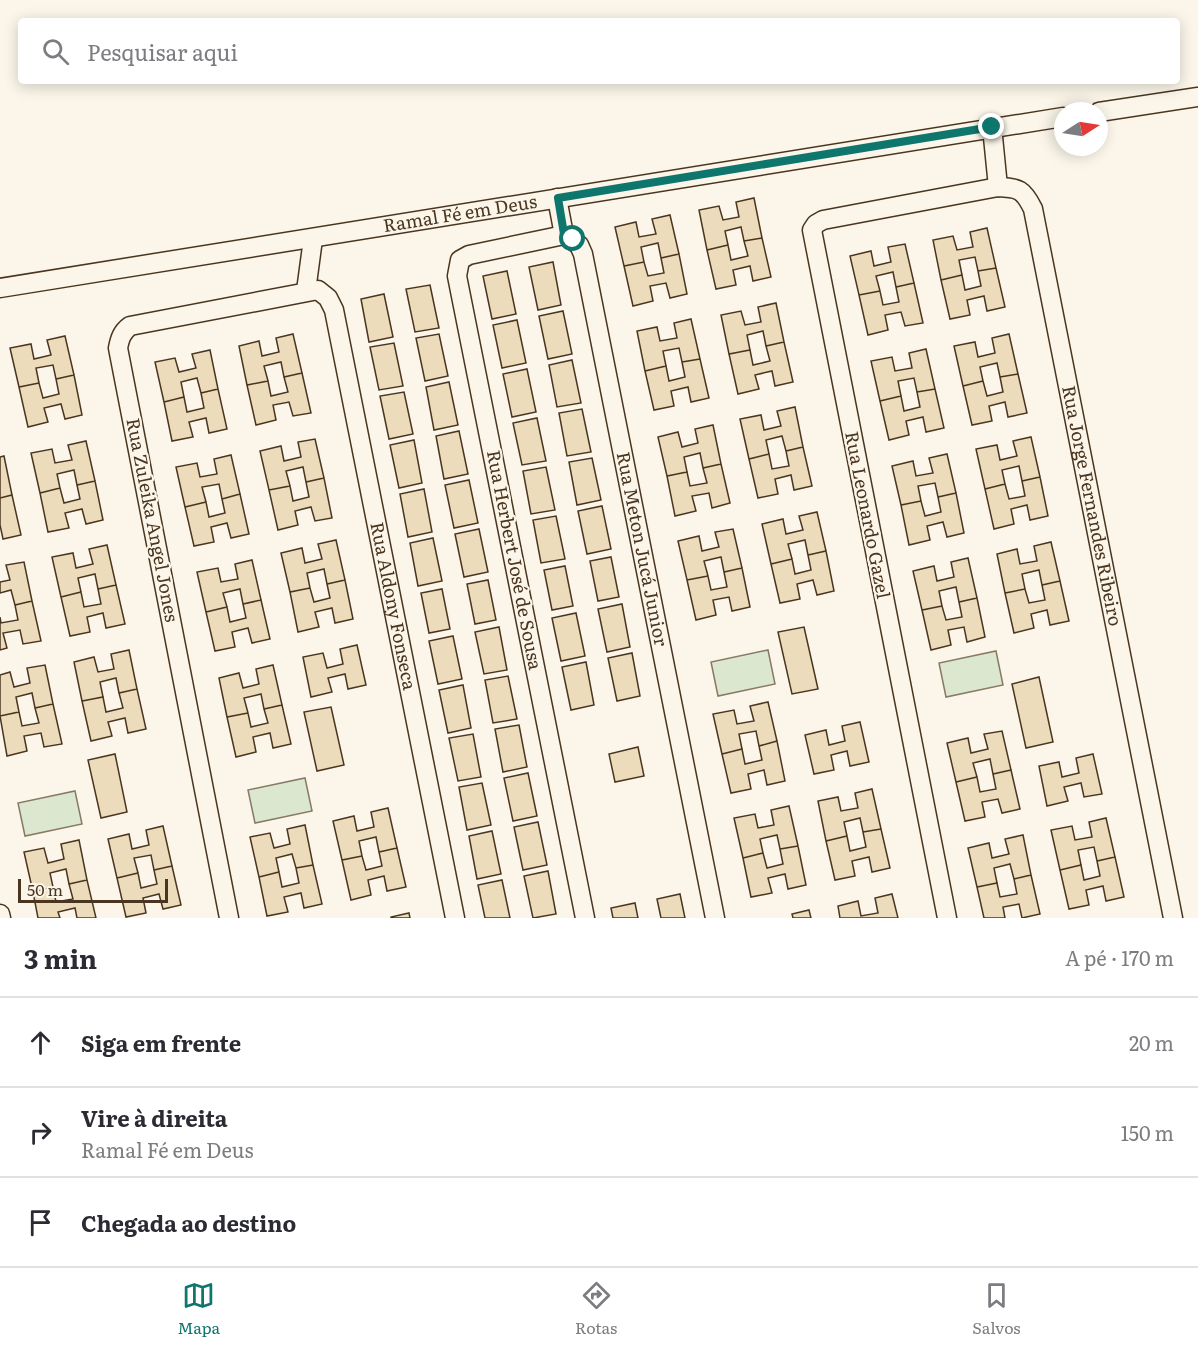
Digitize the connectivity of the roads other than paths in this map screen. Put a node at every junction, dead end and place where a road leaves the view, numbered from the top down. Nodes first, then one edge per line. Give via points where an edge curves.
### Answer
1 (1198, 98) edge
2 (1108, 111) edge
3 (1054, 118) edge
4 (992, 127) junction
5 (998, 187) junction
6 (558, 198) junction
7 (927, 200) joint
8 (564, 234) junction
9 (313, 239) junction
10 (0, 288) edge
11 (306, 291) junction
12 (328, 298) joint
13 (229, 918) edge
14 (455, 918) edge
15 (585, 918) edge
16 (715, 918) edge
17 (947, 918) edge
18 (1173, 918) edge

1 - 2 street
3 - 4 street, Ramal Fé em Deus
4 - 5 street
4 - 6 street, Ramal Fé em Deus
5 - 7 street, Rua Jorge Fernandes Ribeiro
5 - 18 street, Rua Jorge Fernandes Ribeiro via 1016,188 1026,194 1033,209
6 - 8 street
6 - 9 street, Ramal Fé em Deus
7 - 17 street, Rua Leonardo Gazel via 823,220 813,230
8 - 15 street, Rua Herbert José de Sousa via 469,255 460,260 457,276
8 - 16 street, Rua Meton Jucá Junior via 579,245 583,254
9 - 10 street, Ramal Fé em Deus
9 - 11 street
11 - 12 street, Rua Zuleika Angel Jones via 318,290
11 - 13 street, Rua Zuleika Angel Jones via 130,326 124,330 118,348
12 - 14 street, Rua Aldony Fonseca via 334,310

